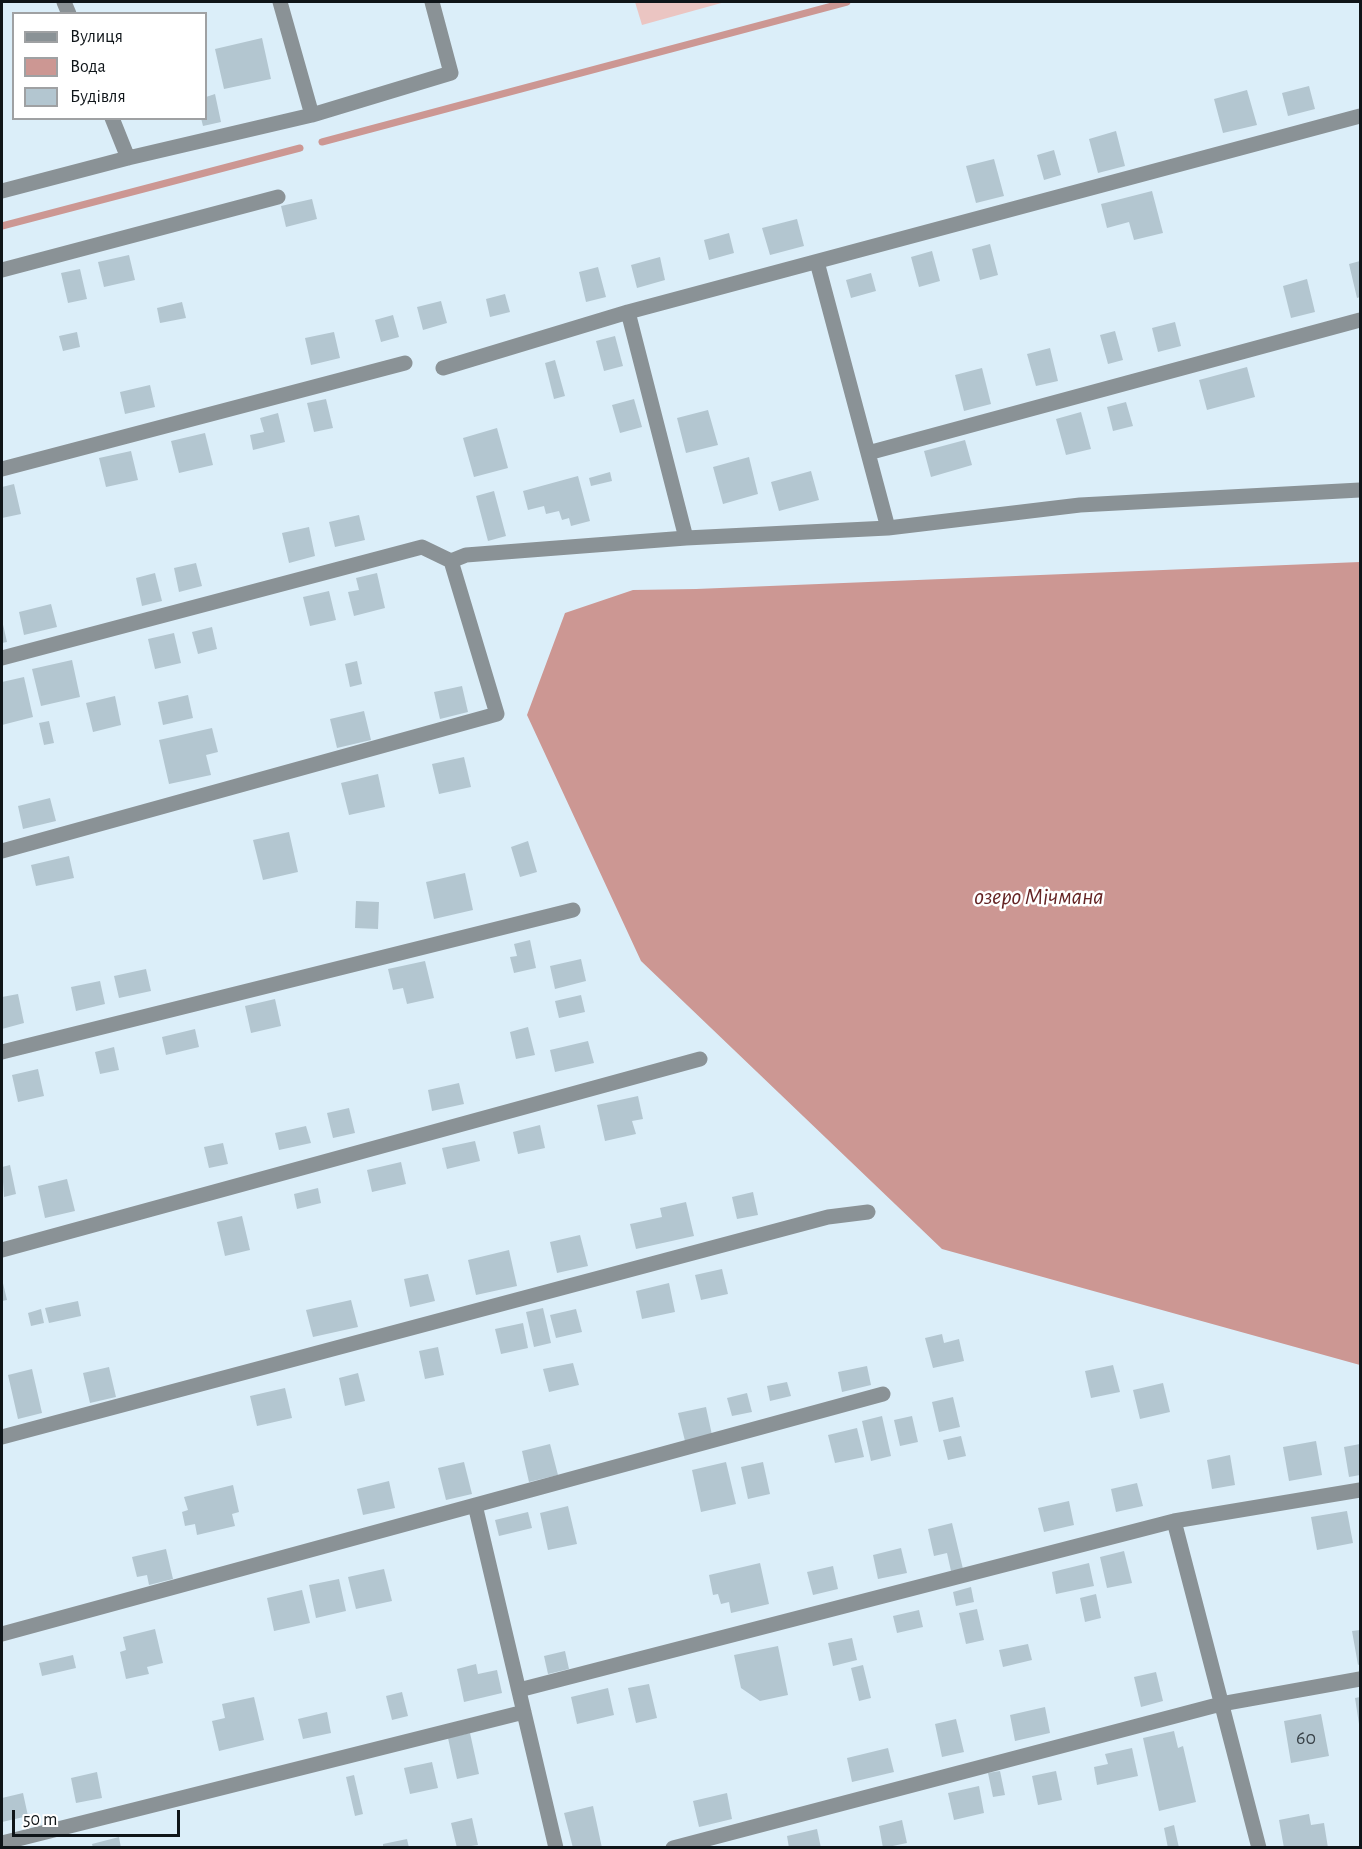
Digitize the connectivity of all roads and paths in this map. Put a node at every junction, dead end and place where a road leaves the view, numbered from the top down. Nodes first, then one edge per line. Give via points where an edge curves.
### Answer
1 (280, 2) edge
2 (432, 2) edge
3 (312, 115) junction
4 (1360, 116) edge
5 (113, 120) edge
6 (128, 158) junction
7 (2, 191) edge
8 (278, 197) dead end
9 (817, 262) junction
10 (2, 270) edge
11 (628, 312) junction
12 (1360, 320) edge
13 (405, 363) dead end
14 (443, 368) dead end
15 (868, 453) junction
16 (2, 469) edge
17 (1360, 490) edge
18 (888, 528) junction
19 (686, 538) junction
20 (451, 561) junction
21 (2, 658) edge
22 (2, 851) edge
23 (573, 910) dead end
24 (2, 1053) edge
25 (700, 1059) dead end
26 (868, 1212) dead end
27 (2, 1250) edge
28 (883, 1394) dead end
29 (2, 1437) edge
30 (1360, 1490) edge
31 (475, 1505) junction
32 (1173, 1521) junction
33 (3, 1628) edge
34 (1360, 1679) edge
35 (519, 1690) junction
36 (1221, 1704) junction
37 (524, 1713) junction
38 (2, 1843) edge
39 (556, 1848) edge
40 (673, 1848) edge
41 (1258, 1848) edge

1 - 3 street
2 - 3 street via 452,73
3 - 6 street
4 - 9 street
5 - 6 street
6 - 7 street
8 - 10 street
9 - 11 street
9 - 15 street
11 - 14 street
11 - 19 street
12 - 15 street
13 - 16 street
15 - 18 street
17 - 18 street via 1080,505
18 - 19 street
19 - 20 street via 466,555
20 - 21 street via 422,547
20 - 22 street via 497,714
23 - 24 street
25 - 27 street
26 - 29 street via 828,1217
28 - 31 street
30 - 32 street
31 - 33 street
31 - 35 street
32 - 35 street
32 - 36 street
34 - 36 street
35 - 37 street
36 - 40 street
36 - 41 street
37 - 38 street
37 - 39 street

